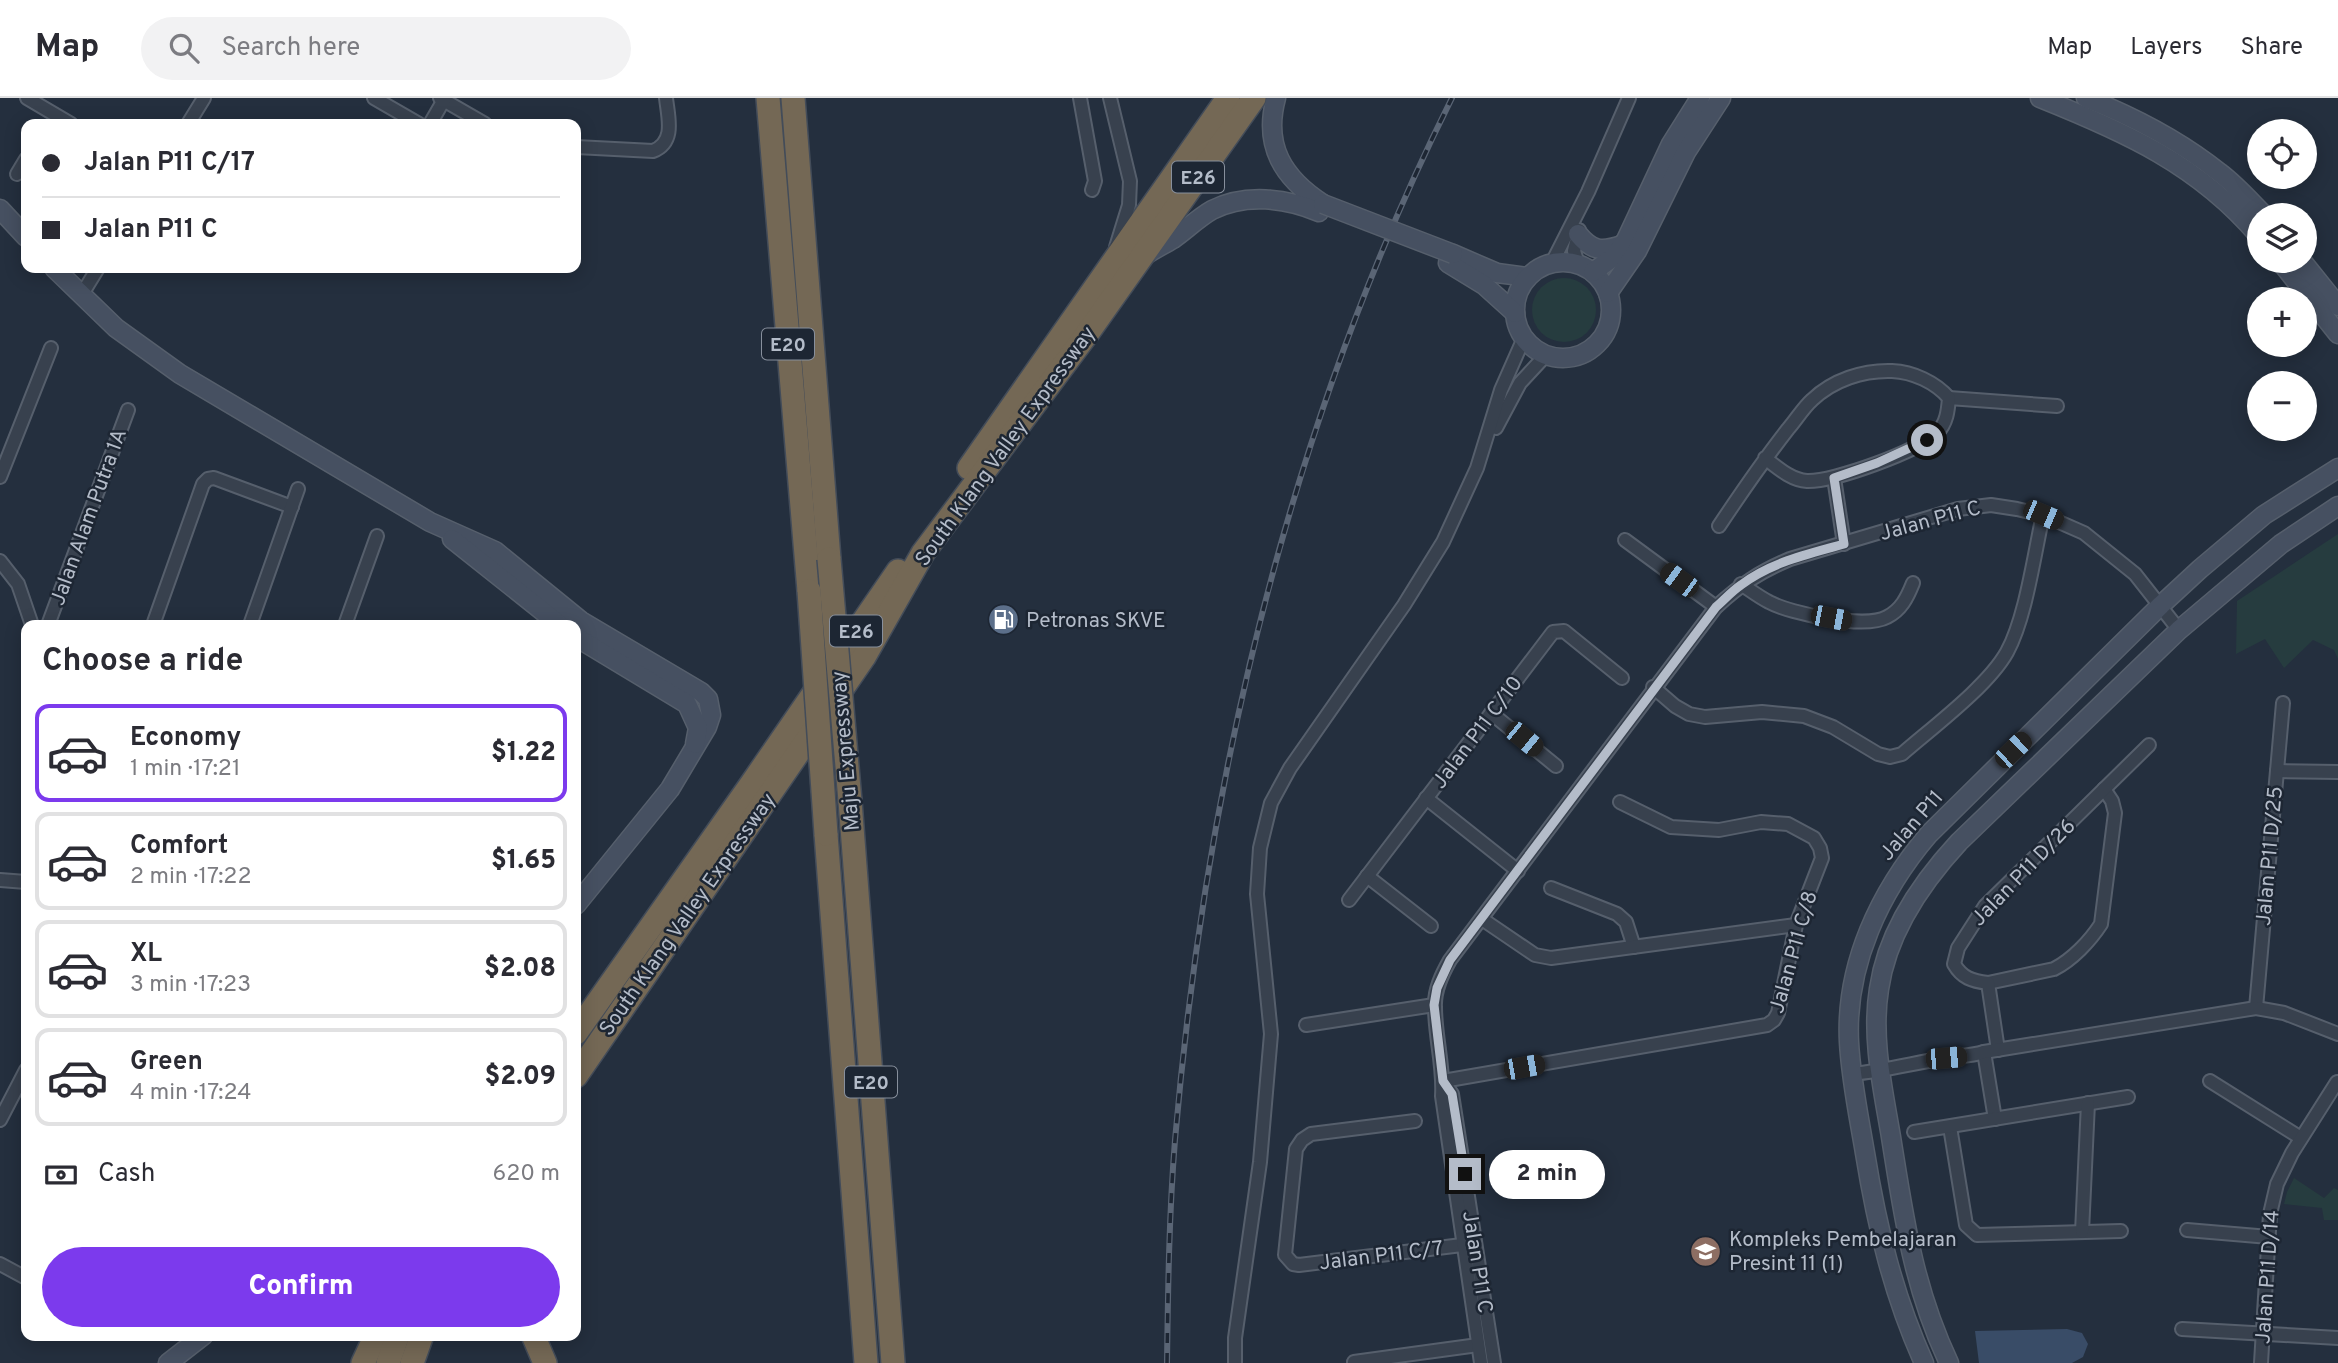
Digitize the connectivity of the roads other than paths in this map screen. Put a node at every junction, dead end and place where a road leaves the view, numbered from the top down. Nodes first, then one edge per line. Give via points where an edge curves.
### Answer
1 (27, 98) edge
2 (204, 98) edge
3 (374, 98) edge
4 (666, 98) edge
5 (768, 98) edge
6 (793, 98) edge
7 (1080, 98) edge
8 (1110, 98) edge
9 (1228, 98) edge
10 (1254, 98) edge
11 (1276, 98) edge
12 (1629, 98) edge
13 (1700, 98) edge
14 (1721, 98) edge
15 (2040, 98) edge
16 (2086, 98) edge
17 (443, 99) edge
18 (50, 119) edge
19 (191, 119) edge
20 (410, 119) edge
21 (432, 119) edge
22 (477, 119) edge
23 (581, 147) edge
24 (21, 168) edge
25 (18, 174) dead end
26 (1092, 190) dead end
27 (1588, 192) junction
28 (2251, 203) edge
29 (1321, 208) junction
30 (0, 209) edge
31 (2247, 224) edge
32 (21, 232) edge
33 (1578, 234) junction
34 (1622, 245) junction
35 (1143, 256) junction
36 (1451, 258) junction
37 (1114, 259) junction
38 (1552, 263) junction
39 (1586, 268) junction
40 (59, 273) edge
41 (95, 273) edge
42 (2290, 273) edge
43 (2312, 273) edge
44 (1528, 277) junction
45 (1608, 293) junction
46 (82, 294) junction
47 (2338, 306) edge
48 (1515, 313) junction
49 (2338, 334) edge
50 (1524, 338) junction
51 (51, 348) dead end
52 (1546, 355) junction
53 (1949, 398) junction
54 (2057, 406) dead end
55 (128, 410) dead end
56 (1484, 450) junction
57 (1765, 458) junction
58 (2338, 468) edge
59 (0, 477) edge
60 (1834, 478) junction
61 (298, 489) dead end
62 (2338, 506) edge
63 (292, 507) junction
64 (2043, 515) junction
65 (430, 522) junction
66 (1718, 526) dead end
67 (377, 536) dead end
68 (1625, 540) dead end
69 (1844, 544) junction
70 (484, 546) junction
71 (0, 561) edge
72 (494, 573) junction
73 (1913, 583) dead end
74 (1741, 584) junction
75 (540, 586) junction
76 (2161, 605) junction
77 (1716, 607) junction
78 (30, 620) edge
79 (50, 620) edge
80 (155, 620) edge
81 (252, 620) edge
82 (347, 620) edge
83 (554, 620) edge
84 (580, 620) edge
85 (581, 621) edge
86 (2179, 630) junction
87 (581, 640) edge
88 (619, 644) junction
89 (624, 667) junction
90 (1622, 678) dead end
91 (1653, 687) junction
92 (2283, 703) dead end
93 (1491, 713) junction
94 (695, 744) junction
95 (2149, 745) dead end
96 (1556, 766) dead end
97 (2277, 771) junction
98 (2338, 772) edge
99 (2104, 789) junction
100 (1426, 798) junction
101 (1620, 802) dead end
102 (1518, 871) junction
103 (1367, 876) junction
104 (0, 880) edge
105 (21, 882) edge
106 (1551, 888) dead end
107 (581, 899) edge
108 (1349, 900) dead end
109 (1482, 919) junction
110 (1796, 925) junction
111 (1431, 926) dead end
112 (1633, 947) junction
113 (1988, 983) junction
114 (1434, 1005) junction
115 (2256, 1008) junction
116 (1306, 1025) dead end
117 (581, 1026) edge
118 (2338, 1034) edge
119 (1997, 1050) junction
120 (1984, 1052) junction
121 (581, 1068) edge
122 (1880, 1072) junction
123 (1852, 1074) junction
124 (21, 1080) edge
125 (1443, 1081) junction
126 (2210, 1081) dead end
127 (2337, 1082) edge
128 (2128, 1097) dead end
129 (2088, 1103) junction
130 (1995, 1119) junction
131 (0, 1120) edge
132 (1415, 1121) dead end
133 (1950, 1127) junction
134 (1914, 1132) dead end
135 (2301, 1138) junction
136 (2188, 1230) dead end
137 (2121, 1231) dead end
138 (2082, 1232) junction
139 (2269, 1237) junction
140 (1462, 1245) junction
141 (0, 1264) edge
142 (21, 1275) edge
143 (2182, 1329) dead end
144 (2263, 1334) junction
145 (2338, 1338) edge
146 (196, 1341) edge
147 (373, 1341) edge
148 (396, 1341) edge
149 (420, 1341) edge
150 (536, 1341) edge
151 (1478, 1345) junction
152 (1354, 1362) edge
153 (168, 1363) edge
154 (363, 1363) edge
155 (388, 1363) edge
156 (412, 1363) edge
157 (545, 1363) edge
158 (866, 1363) edge
159 (893, 1363) edge
160 (1235, 1363) edge
161 (1481, 1363) edge
162 (1494, 1363) edge
163 (1924, 1363) edge
164 (1949, 1363) edge
165 (2260, 1363) edge

1 - 18 street
2 - 19 street
3 - 20 street
4 - 23 street via 669,133 659,149
5 - 158 highway, Maju Expressway / E20, bridge
6 - 159 highway, Maju Expressway / E20, bridge
7 - 26 street via 1095,181
8 - 37 street via 1130,181 1129,205
9 - 37 highway, South Klang Valley Expressway / E26
10 - 35 highway, South Klang Valley Expressway / E26
11 - 29 main road via 1273,137 1283,167
12 - 27 street
13 - 34 main road via 1671,144
14 - 45 main road via 1686,152 1637,251
15 - 31 main road via 2113,127 2173,161 2210,187
16 - 28 main road via 2183,146 2221,173
17 - 21 street
17 - 22 street
24 - 25 street
27 - 33 street
27 - 38 street
29 - 35 main road via 1276,200 1236,203 1215,209
29 - 36 main road
30 - 32 main road
33 - 34 main road via 1598,249
33 - 39 street via 1574,251
34 - 39 main road via 1615,256
35 - 121 highway, South Klang Valley Expressway / E26 via 923,553 864,657
36 - 44 main road via 1497,273
36 - 48 main road
37 - 117 highway, South Klang Valley Expressway / E26
38 - 39 main road
38 - 44 main road
39 - 45 main road
40 - 46 main road
41 - 46 street
42 - 49 main road
43 - 47 main road
44 - 48 main road via 1518,294
45 - 52 main road via 1609,320 1597,344 1573,357
46 - 65 main road via 116,328 180,374
48 - 50 main road
50 - 52 main road
50 - 56 street via 1501,390
51 - 59 street
52 - 56 street via 1520,383
53 - 54 street
53 - 57 street via 1917,376 1862,373 1811,401
53 - 60 street via 1945,421 1927,440
55 - 79 street, Jalan Alam Putra 1A
56 - 160 street via 1443,542 1271,803 1260,848 1257,894 1271,1034
57 - 60 street via 1796,479
57 - 66 street
58 - 76 main road, Jalan P11 via 2234,539
60 - 69 street
61 - 63 street
62 - 86 main road via 2271,552
63 - 80 street via 208,479
63 - 81 street
64 - 69 street, Jalan P11 C via 1991,505 1958,509
64 - 76 street, Jalan P11 C via 2084,533 2135,574
64 - 91 street via 2019,624 2007,651 1994,671 1902,754 1878,754 1804,716 1689,714
65 - 70 main road
65 - 72 main road
67 - 82 street
68 - 77 street
69 - 74 street, Jalan P11 C via 1790,559
70 - 72 main road via 497,563
70 - 75 main road
71 - 78 street via 18,584
72 - 75 main road via 511,572
72 - 83 main road
73 - 74 street via 1906,600 1885,619 1855,622 1784,609
74 - 77 street, Jalan P11 C
75 - 84 main road
76 - 86 street, Jalan P11 C
76 - 123 main road, Jalan P11 via 1929,834 1898,873 1872,923 1856,972 1849,1028
77 - 91 street, Jalan P11 C
85 - 88 main road
86 - 122 main road via 1959,842 1915,898 1891,945 1878,990
87 - 89 main road
88 - 89 main road via 628,657
88 - 94 main road via 708,699 707,727
89 - 94 main road via 687,704 698,728
90 - 93 street, Jalan P11 C/10 via 1564,631 1553,632
91 - 102 street, Jalan P11 C
92 - 97 street, Jalan P11 D/25
93 - 96 street
93 - 100 street, Jalan P11 C/10
94 - 107 main road via 670,789
95 - 99 street, Jalan P11 D/26
97 - 98 street
97 - 115 street, Jalan P11 D/25
99 - 113 street via 2115,813 2101,924 2064,964
99 - 113 street, Jalan P11 D/26 via 1985,906 1970,927 1954,964 1969,979
100 - 102 street
100 - 103 street, Jalan P11 C/10
101 - 110 street, Jalan P11 C/8 via 1671,827 1719,830 1773,821 1814,838 1822,858
102 - 109 street, Jalan P11 C
103 - 108 street, Jalan P11 C/10
103 - 111 street
104 - 105 street
106 - 112 street via 1617,914 1626,922
109 - 112 street via 1543,957
109 - 114 street, Jalan P11 C via 1450,960
110 - 112 street
110 - 125 street, Jalan P11 C/8 via 1779,1013 1767,1026
113 - 119 street
114 - 116 street
114 - 125 street, Jalan P11 C
115 - 118 street via 2284,1013
115 - 119 street
119 - 120 street
120 - 122 street
120 - 130 street
122 - 123 street
122 - 164 main road via 1908,1244 1921,1293
123 - 163 main road, Jalan P11 via 1881,1241
124 - 131 street
125 - 140 street, Jalan P11 C
125 - 162 street, Jalan P11 C via 1452,1094
126 - 135 street
127 - 135 street, Jalan P11 D/14
128 - 129 street
129 - 130 street
129 - 138 street
130 - 133 street
132 - 140 street, Jalan P11 C/7 via 1311,1134 1302,1140 1296,1149 1285,1255 1299,1265
133 - 134 street
133 - 138 street via 1970,1231 1981,1235
135 - 139 street, Jalan P11 D/14 via 2277,1184
136 - 139 street
137 - 138 street
139 - 144 street, Jalan P11 D/14
140 - 151 street, Jalan P11 C
141 - 142 street
143 - 144 street
144 - 145 street
144 - 165 street, Jalan P11 D/14
146 - 153 main road
147 - 154 highway
148 - 155 highway
149 - 156 highway
150 - 157 highway
151 - 152 street
151 - 161 street, Jalan P11 C

